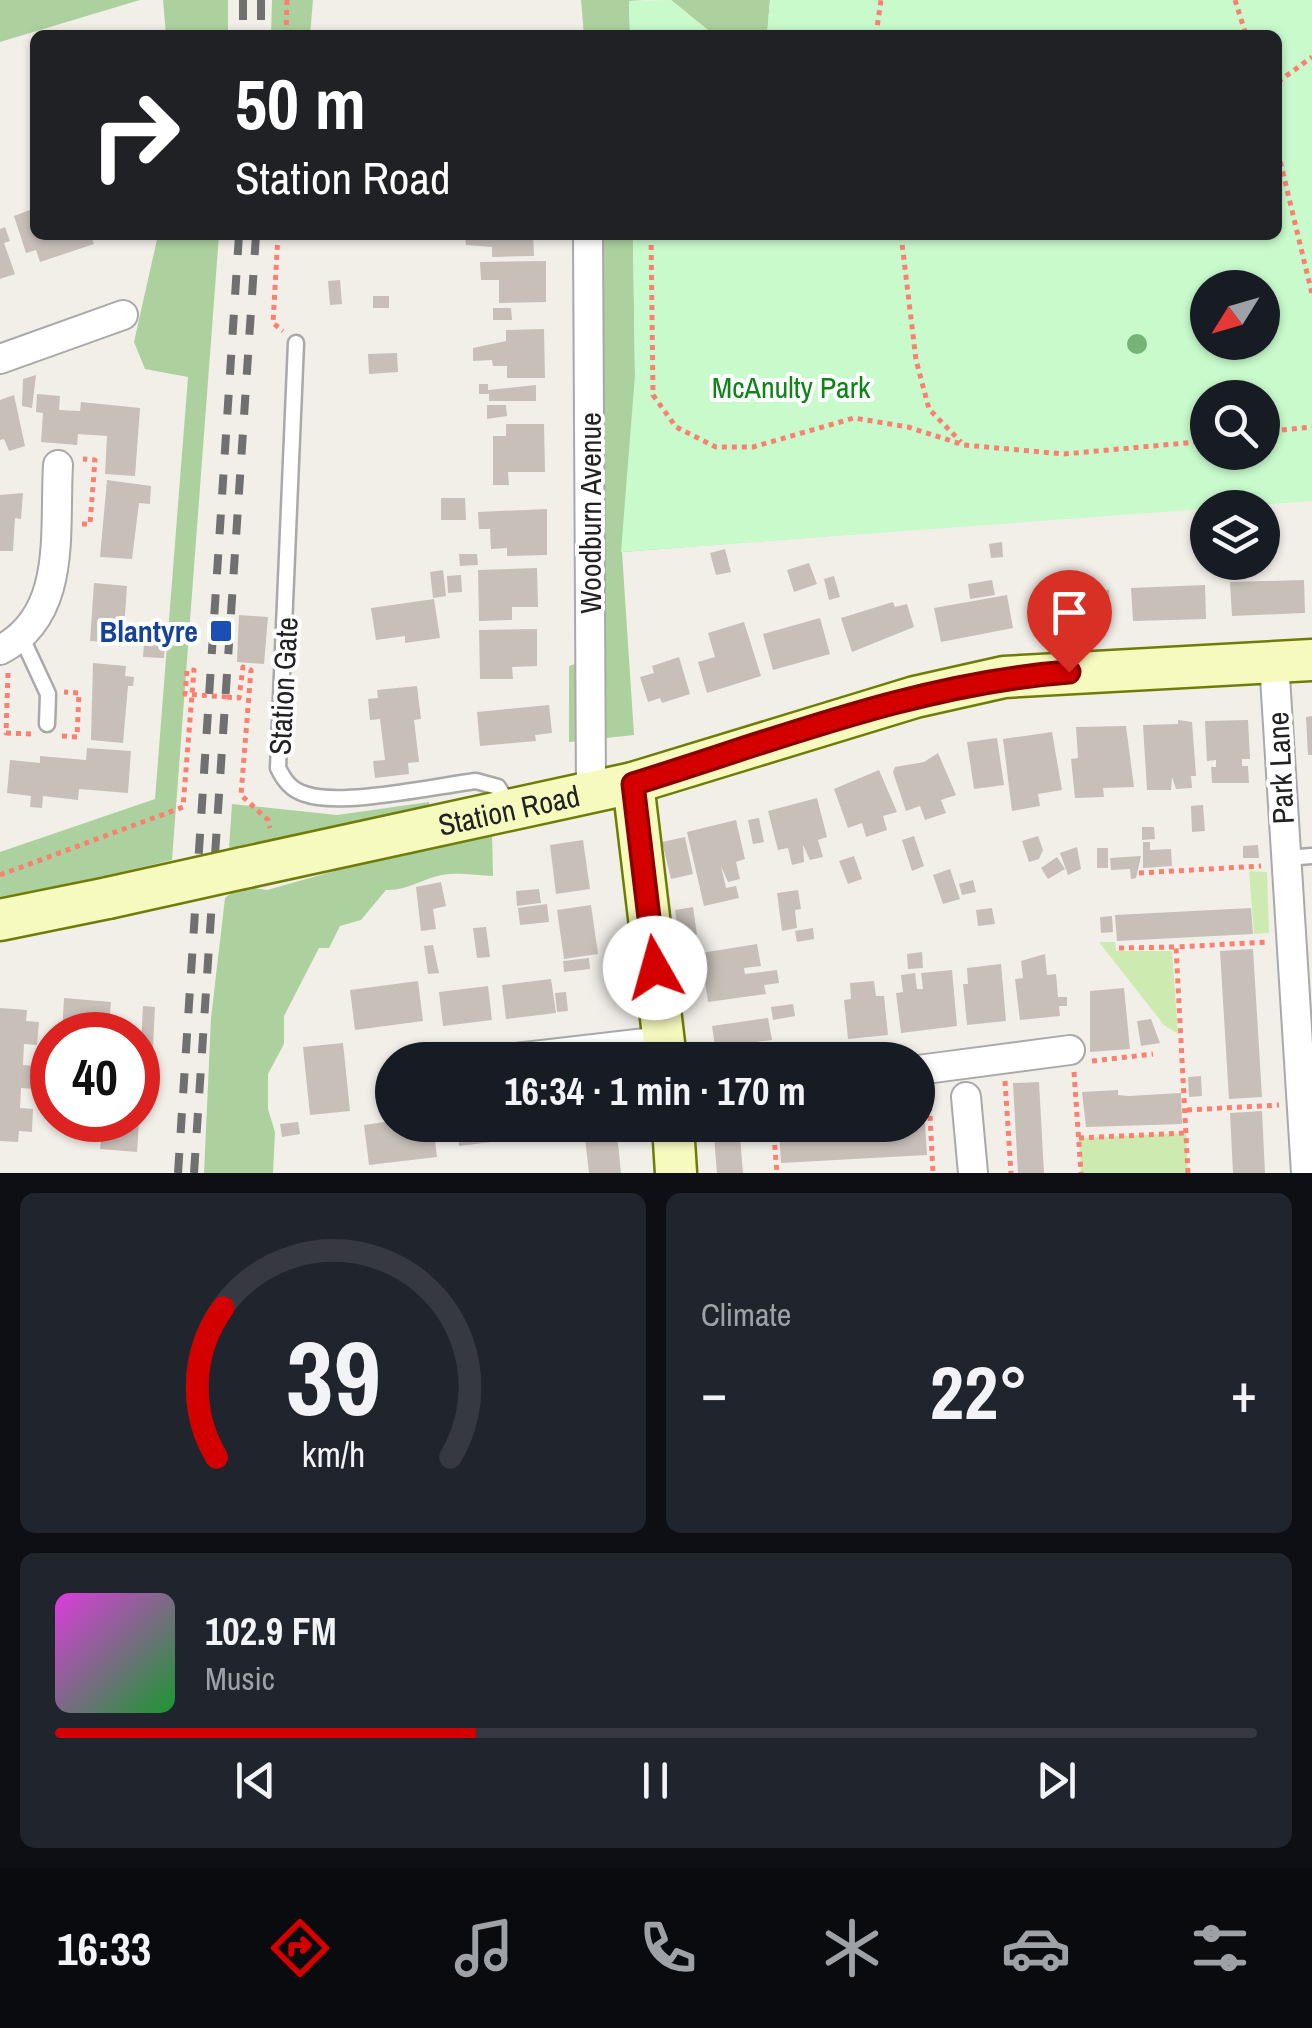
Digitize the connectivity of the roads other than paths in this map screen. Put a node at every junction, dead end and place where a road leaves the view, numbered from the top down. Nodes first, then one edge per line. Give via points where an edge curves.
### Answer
1 (588, 240) edge
2 (123, 315) dead end
3 (296, 342) road end
4 (0, 358) edge
5 (58, 465) dead end
6 (11, 644) edge
7 (1293, 660) edge
8 (47, 724) dead end
9 (633, 784) junction
10 (591, 791) junction
11 (512, 810) junction
12 (1295, 859) edge
13 (0, 920) edge
14 (663, 1042) edge
15 (1072, 1056) road end
16 (1306, 1064) edge
17 (935, 1068) edge
18 (966, 1096) dead end
19 (673, 1142) edge
20 (676, 1173) edge
21 (973, 1173) edge
22 (1306, 1173) edge

1 - 10 street, Woodburn Avenue
2 - 4 street
3 - 11 lane, Station Gate via 278,768 302,794 327,799 487,782
5 - 6 street via 50,588 42,614
6 - 8 lane via 48,694
7 - 9 street, Station Road via 1004,677
7 - 12 street, Park Lane
9 - 10 street, Station Road
9 - 14 street
10 - 11 street, Station Road
11 - 13 street, Station Road, bridge
12 - 16 street, Park Lane via 1291,941
15 - 17 street
16 - 22 street, Park Lane
18 - 21 street
19 - 20 street

